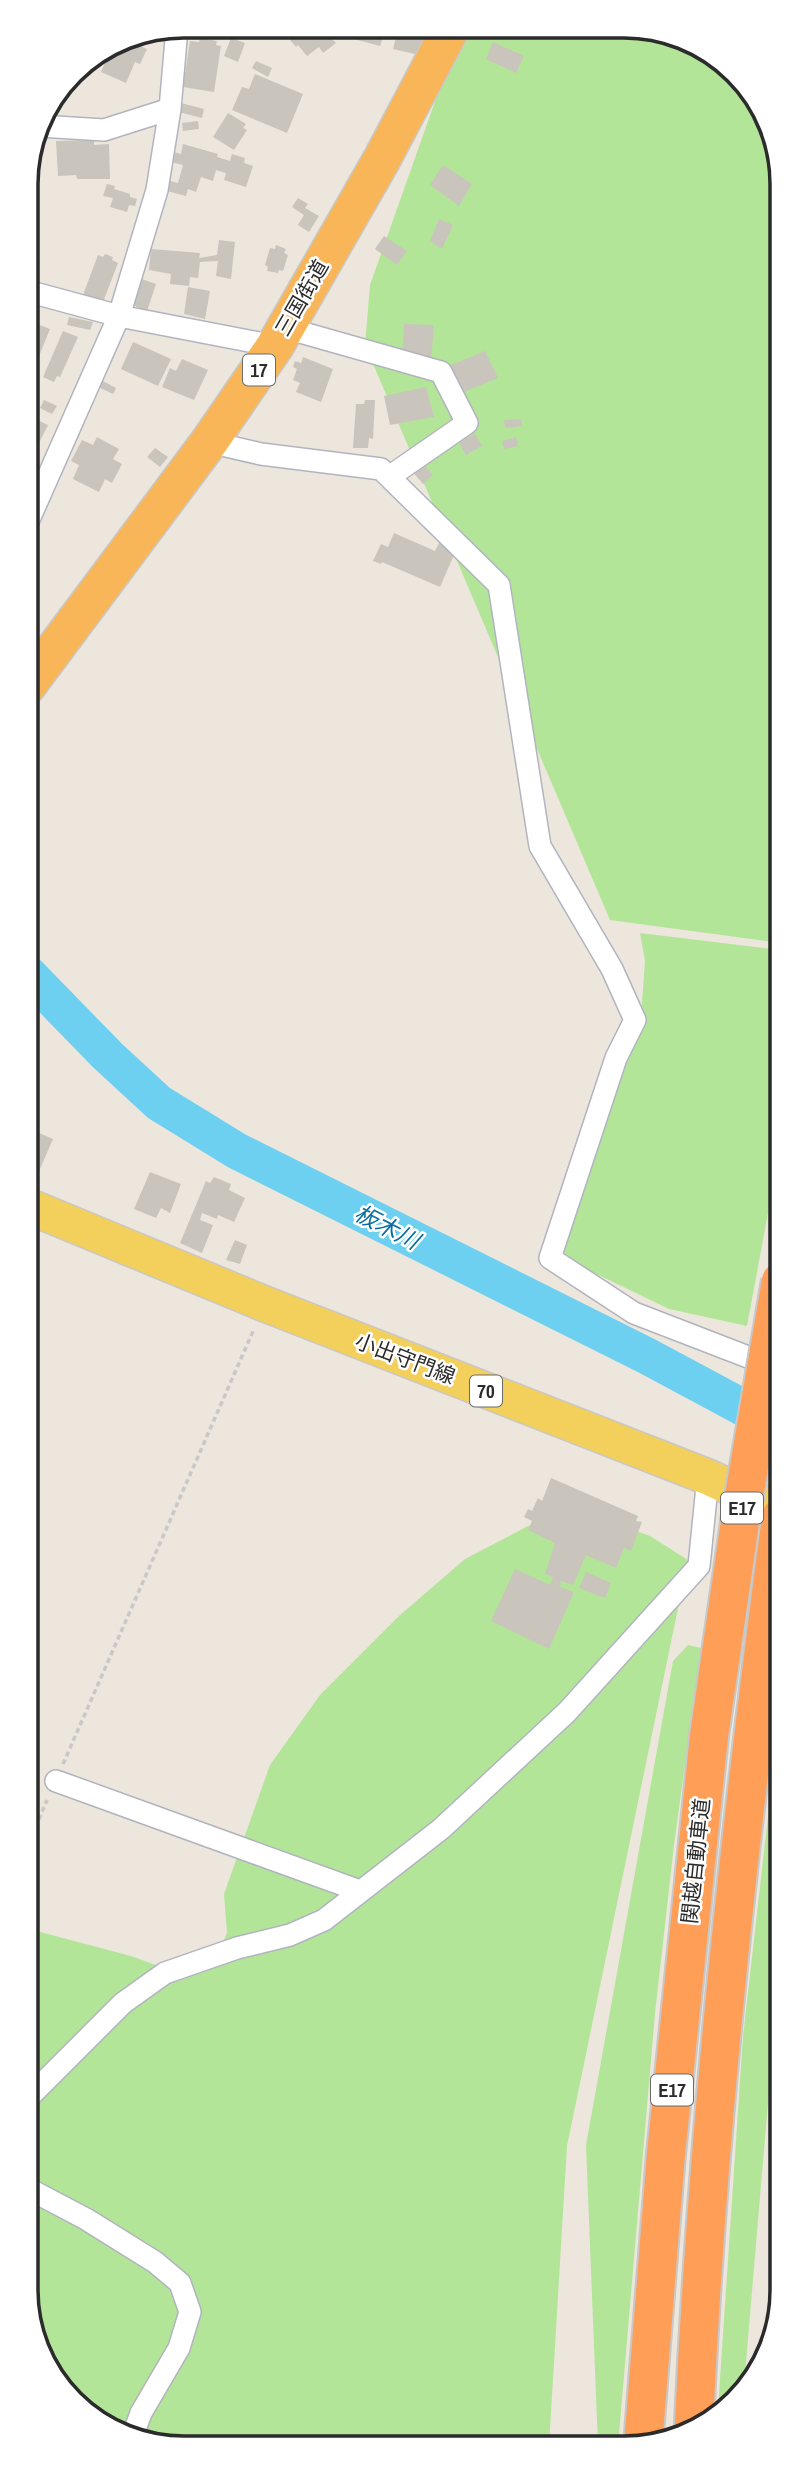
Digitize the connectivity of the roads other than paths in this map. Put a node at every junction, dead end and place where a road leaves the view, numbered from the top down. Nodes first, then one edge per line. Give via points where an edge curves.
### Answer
1 (446, 38) edge
2 (176, 39) edge
3 (170, 109) junction
4 (51, 127) edge
5 (39, 294) edge
6 (119, 316) junction
7 (280, 337) junction
8 (209, 442) junction
9 (389, 477) junction
10 (39, 497) edge
11 (39, 670) edge
12 (39, 1210) edge
13 (770, 1345) edge
14 (770, 1362) edge
15 (708, 1477) junction
16 (770, 1508) edge
17 (770, 1600) edge
18 (56, 1781) road end
19 (360, 1891) junction
20 (38, 2088) edge
21 (38, 2194) edge
22 (694, 2418) edge
23 (136, 2428) edge
24 (644, 2435) edge

1 - 7 highway, 三国街道 / 17
2 - 3 street
3 - 4 street via 104,130
3 - 6 street via 157,190
5 - 6 street
6 - 7 street
6 - 10 street
7 - 8 highway, 三国街道 / 17
7 - 9 street via 440,372 467,423
8 - 9 street via 261,454 381,469
8 - 11 highway, 三国街道 / 17
9 - 14 street via 499,585 540,846 612,970 635,1020 616,1058 550,1258 634,1312 761,1362
12 - 15 main road, 小出守門線 / 70
13 - 24 highway, 関越自動車道 / E17, bridge via 709,1736 666,2154
15 - 16 main road, 小出守門線 / 70
15 - 19 street via 699,1566 567,1713 441,1829
17 - 22 highway, 関越自動車道 / E17 via 728,1964
18 - 19 street
19 - 20 street via 324,1920 290,1935 165,1973 123,2003
21 - 23 street via 155,2262 180,2283 190,2312 179,2348

